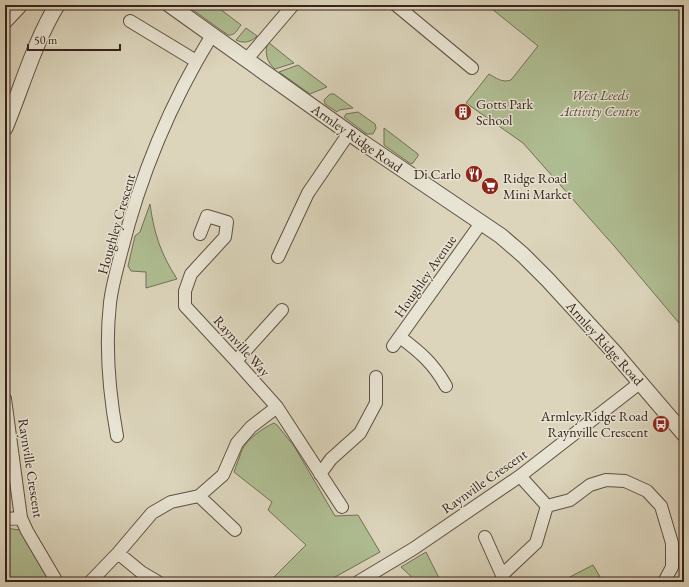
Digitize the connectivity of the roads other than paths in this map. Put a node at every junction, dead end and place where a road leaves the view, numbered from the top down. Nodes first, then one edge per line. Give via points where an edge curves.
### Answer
1 (22, 5) edge
2 (57, 5) edge
3 (170, 5) edge
4 (292, 5) edge
5 (396, 5) edge
6 (130, 21) dead end
7 (5, 23) edge
8 (212, 35) junction
9 (247, 59) junction
10 (196, 61) junction
11 (472, 68) dead end
12 (7, 118) edge
13 (349, 133) junction
14 (481, 223) junction
15 (200, 234) dead end
16 (278, 257) dead end
17 (282, 310) dead end
18 (236, 360) junction
19 (376, 377) dead end
20 (641, 382) junction
21 (446, 386) dead end
22 (5, 399) edge
23 (277, 407) junction
24 (684, 434) edge
25 (117, 436) dead end
26 (320, 474) junction
27 (520, 476) junction
28 (199, 496) junction
29 (547, 506) junction
30 (342, 507) dead end
31 (21, 518) junction
32 (5, 519) edge
33 (235, 530) dead end
34 (486, 537) dead end
35 (118, 553) junction
36 (151, 580) edge
37 (57, 582) edge
38 (90, 582) edge
39 (358, 582) edge
40 (664, 582) edge

1 - 7 street
2 - 12 street via 47,20
3 - 8 street, Armley Ridge Road
4 - 9 street
5 - 11 street
6 - 10 street
8 - 9 street, Armley Ridge Road
8 - 10 street, Houghley Crescent
9 - 13 street, Armley Ridge Road
10 - 25 street, Houghley Crescent via 175,103 141,186 125,236 110,302 109,373
13 - 14 street, Armley Ridge Road
13 - 16 street via 308,193
14 - 20 street, Armley Ridge Road via 523,255
14 - 21 street, Houghley Avenue via 396,342 422,354
15 - 18 street, Raynville Way via 207,216 227,222 225,237 191,274 185,291 185,306
17 - 18 street
18 - 23 street, Raynville Way
19 - 26 street via 376,403 360,434 331,459
20 - 24 street, Armley Ridge Road
20 - 27 street, Raynville Crescent
22 - 31 street, Raynville Crescent
23 - 26 street, Raynville Way
23 - 28 street via 251,427 237,443 223,475
26 - 30 street, Raynville Way
27 - 29 street
27 - 39 street, Raynville Crescent via 413,549
28 - 33 street
28 - 35 street via 171,502 152,512
29 - 34 street via 536,543 502,575
29 - 40 street via 570,500 590,485 606,480 626,481 647,491 661,506 672,542 672,567
31 - 32 street
31 - 37 street, Raynville Crescent
35 - 36 street
35 - 38 street

